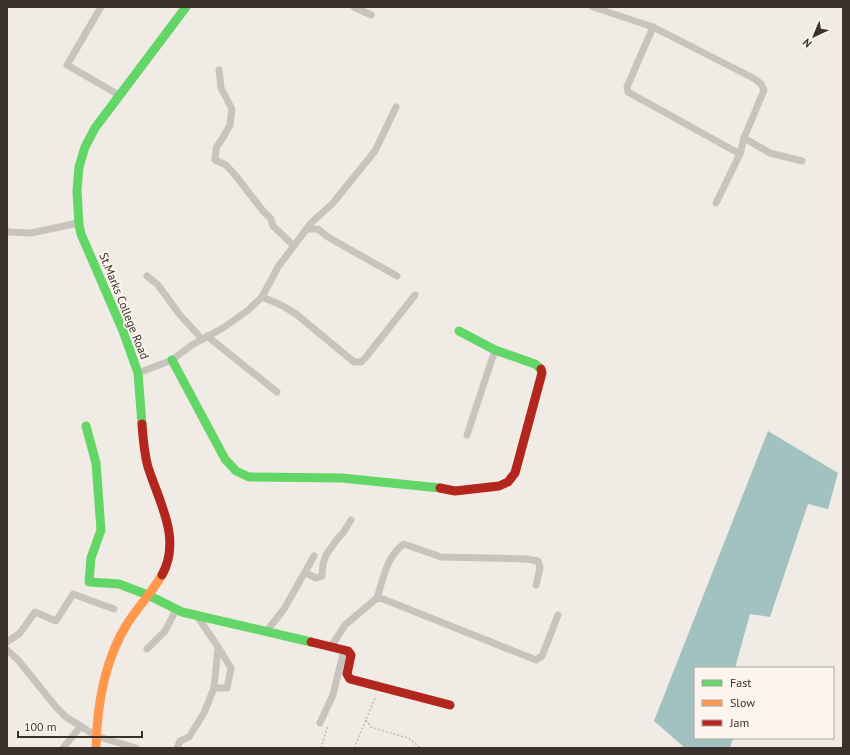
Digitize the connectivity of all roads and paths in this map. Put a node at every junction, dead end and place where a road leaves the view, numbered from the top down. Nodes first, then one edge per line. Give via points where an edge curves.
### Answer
1 (101, 7) edge
2 (186, 7) edge
3 (354, 7) edge
4 (593, 7) edge
5 (371, 15) dead end
6 (653, 27) junction
7 (219, 70) dead end
8 (119, 95) junction
9 (396, 107) dead end
10 (744, 138) junction
11 (740, 154) junction
12 (802, 161) dead end
13 (716, 203) dead end
14 (78, 223) junction
15 (306, 229) junction
16 (7, 231) edge
17 (294, 246) junction
18 (147, 276) dead end
19 (398, 276) dead end
20 (415, 295) dead end
21 (262, 297) junction
22 (459, 331) dead end
23 (205, 337) junction
24 (495, 350) junction
25 (172, 360) junction
26 (138, 373) junction
27 (277, 392) dead end
28 (86, 426) dead end
29 (466, 435) dead end
30 (351, 520) dead end
31 (314, 556) dead end
32 (306, 573) junction
33 (536, 585) dead end
34 (148, 595) junction
35 (376, 598) junction
36 (114, 609) dead end
37 (176, 610) junction
38 (558, 615) dead end
39 (197, 616) junction
40 (266, 632) junction
41 (7, 642) edge
42 (218, 647) junction
43 (331, 647) junction
44 (147, 649) dead end
45 (7, 650) edge
46 (344, 650) junction
47 (378, 686) junction
48 (214, 688) junction
49 (450, 705) dead end
50 (366, 720) junction
51 (320, 723) dead end
52 (81, 726) junction
53 (96, 736) junction
54 (63, 748) edge
55 (96, 748) edge
56 (136, 748) edge
57 (177, 748) edge
58 (354, 748) edge
59 (420, 748) edge

1 - 8 street via 67,65
2 - 8 street, St.Marks College Road
3 - 5 street
4 - 6 street
6 - 10 street via 761,84 764,90
6 - 11 street via 627,88 628,92
7 - 17 street via 221,88 232,109 230,124 216,148 216,160 226,165 236,176 262,212 271,219 273,226
8 - 14 street, St.Marks College Road via 93,129 84,149 76,186
9 - 15 street via 374,151 333,202
10 - 11 street
10 - 12 street via 770,153
11 - 13 street
14 - 16 street via 31,234
14 - 26 street, St.Marks College Road
15 - 17 street
15 - 19 street via 318,229
17 - 21 street via 278,266
18 - 23 street via 158,285 180,315
20 - 21 street via 361,362 354,362 296,314
21 - 23 street via 224,328
22 - 24 street
23 - 25 street
23 - 27 street
24 - 25 street via 535,364 542,373 515,473 508,482 499,486 455,492 426,486 342,478 249,477 236,470 225,459
24 - 29 street
25 - 26 street
26 - 34 street, St.Marks College Road via 146,458 171,541 168,564
28 - 34 street via 96,463 101,530 91,558 89,582 119,584
30 - 32 street via 326,555 322,576 316,578
31 - 32 street
32 - 40 street
33 - 35 street via 540,568 538,561 441,557 404,544 397,549 390,561
34 - 37 street
34 - 53 street, St.Marks College Road via 127,623 108,661
35 - 38 street via 536,660 542,656
35 - 43 street via 345,625
36 - 41 street via 73,594 56,621 35,612 20,633
37 - 39 street
37 - 44 street via 166,631
39 - 40 street
39 - 42 street
40 - 43 street
42 - 48 street
42 - 48 street via 230,668 227,688
43 - 46 street
45 - 52 street via 56,707
46 - 47 street via 351,655 347,674 350,679
46 - 51 street via 333,696
47 - 49 street
47 - 50 path
48 - 57 street via 204,713 189,737 180,741
50 - 58 path
50 - 59 path via 371,727 408,738
52 - 53 street
52 - 54 street
53 - 55 street, St.Marks College Road
53 - 56 street

